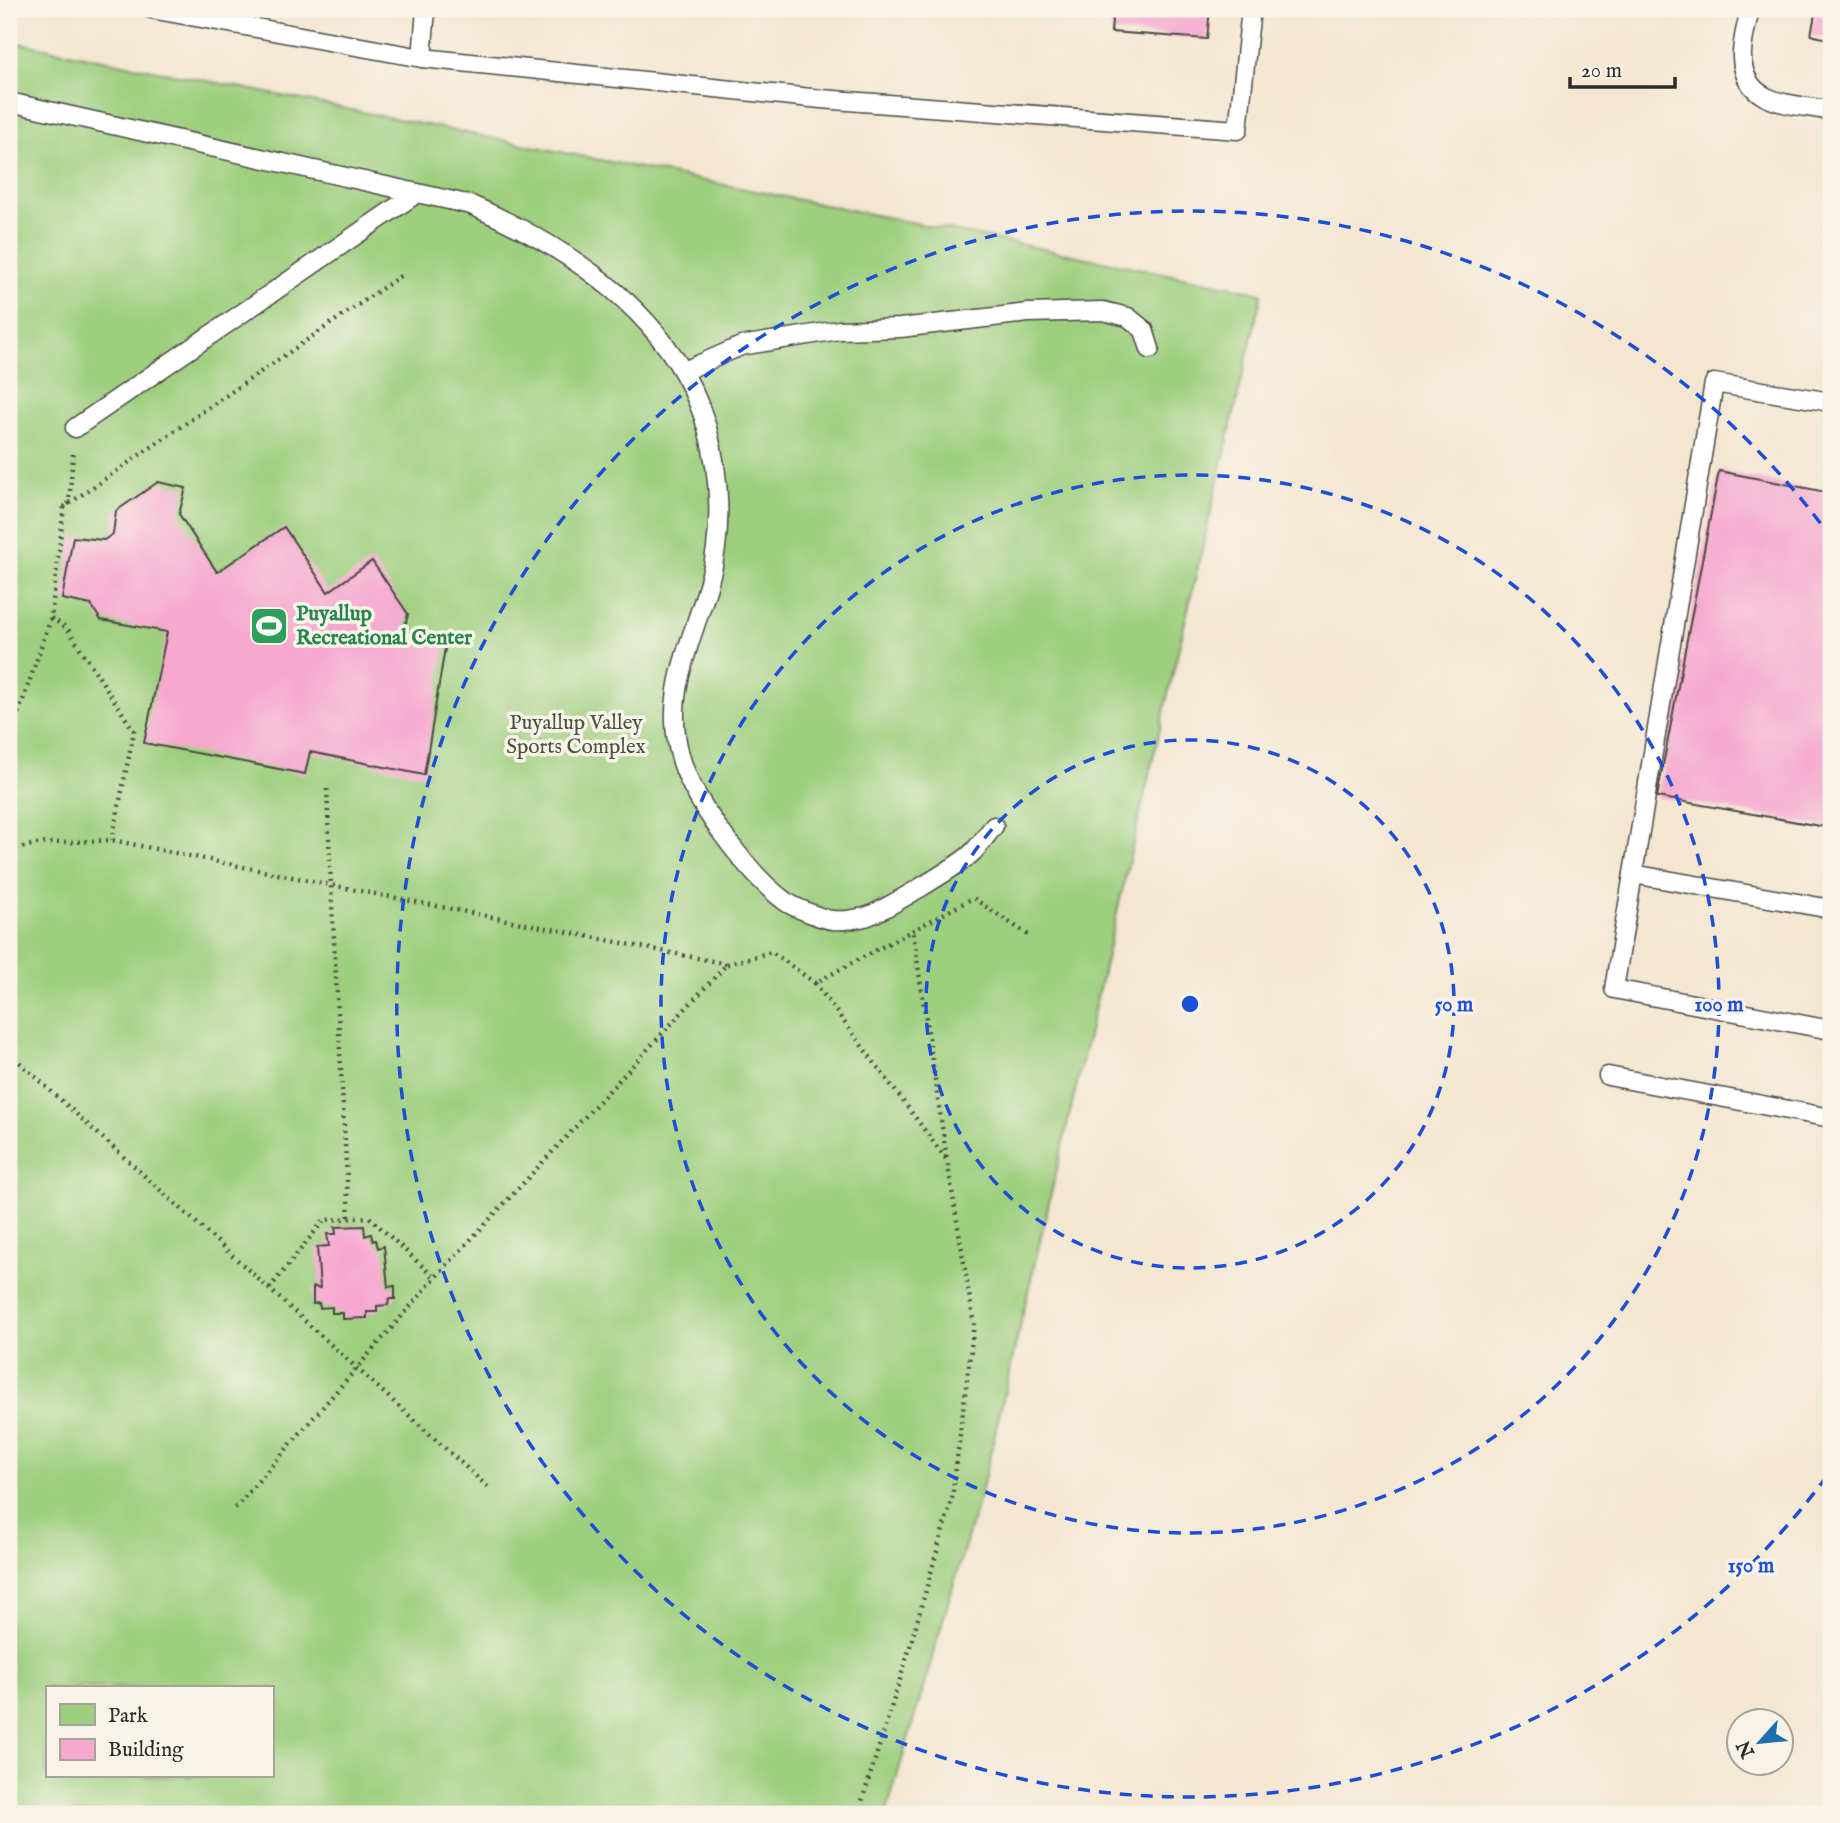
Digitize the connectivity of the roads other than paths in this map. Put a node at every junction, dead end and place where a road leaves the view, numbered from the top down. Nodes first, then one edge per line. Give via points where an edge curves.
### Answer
1 (151, 9) edge
2 (426, 9) edge
3 (1251, 9) edge
4 (1749, 9) edge
5 (422, 58) junction
6 (9, 102) edge
7 (1831, 111) edge
8 (416, 193) junction
9 (1150, 349) dead end
10 (684, 371) junction
11 (1831, 402) edge
12 (75, 428) road end
13 (994, 826) dead end
14 (1633, 874) junction
15 (1831, 909) edge
16 (1831, 1030) edge
17 (1608, 1076) dead end
18 (1831, 1118) edge

1 - 5 lane
2 - 5 lane
3 - 5 lane via 1238,130 821,99
4 - 7 lane via 1741,56 1746,83 1762,97
6 - 8 lane
8 - 10 lane via 471,205 519,225 557,250 614,289 655,329
8 - 12 lane
9 - 10 lane via 1144,330 1128,317 1103,311 1028,313 839,330 741,346
10 - 13 lane via 706,428 718,489 717,543 687,645 674,724 682,763 730,843 788,903 832,920 866,916 918,888 972,853
11 - 14 lane via 1714,383
14 - 15 lane
14 - 16 lane via 1614,989
17 - 18 lane

